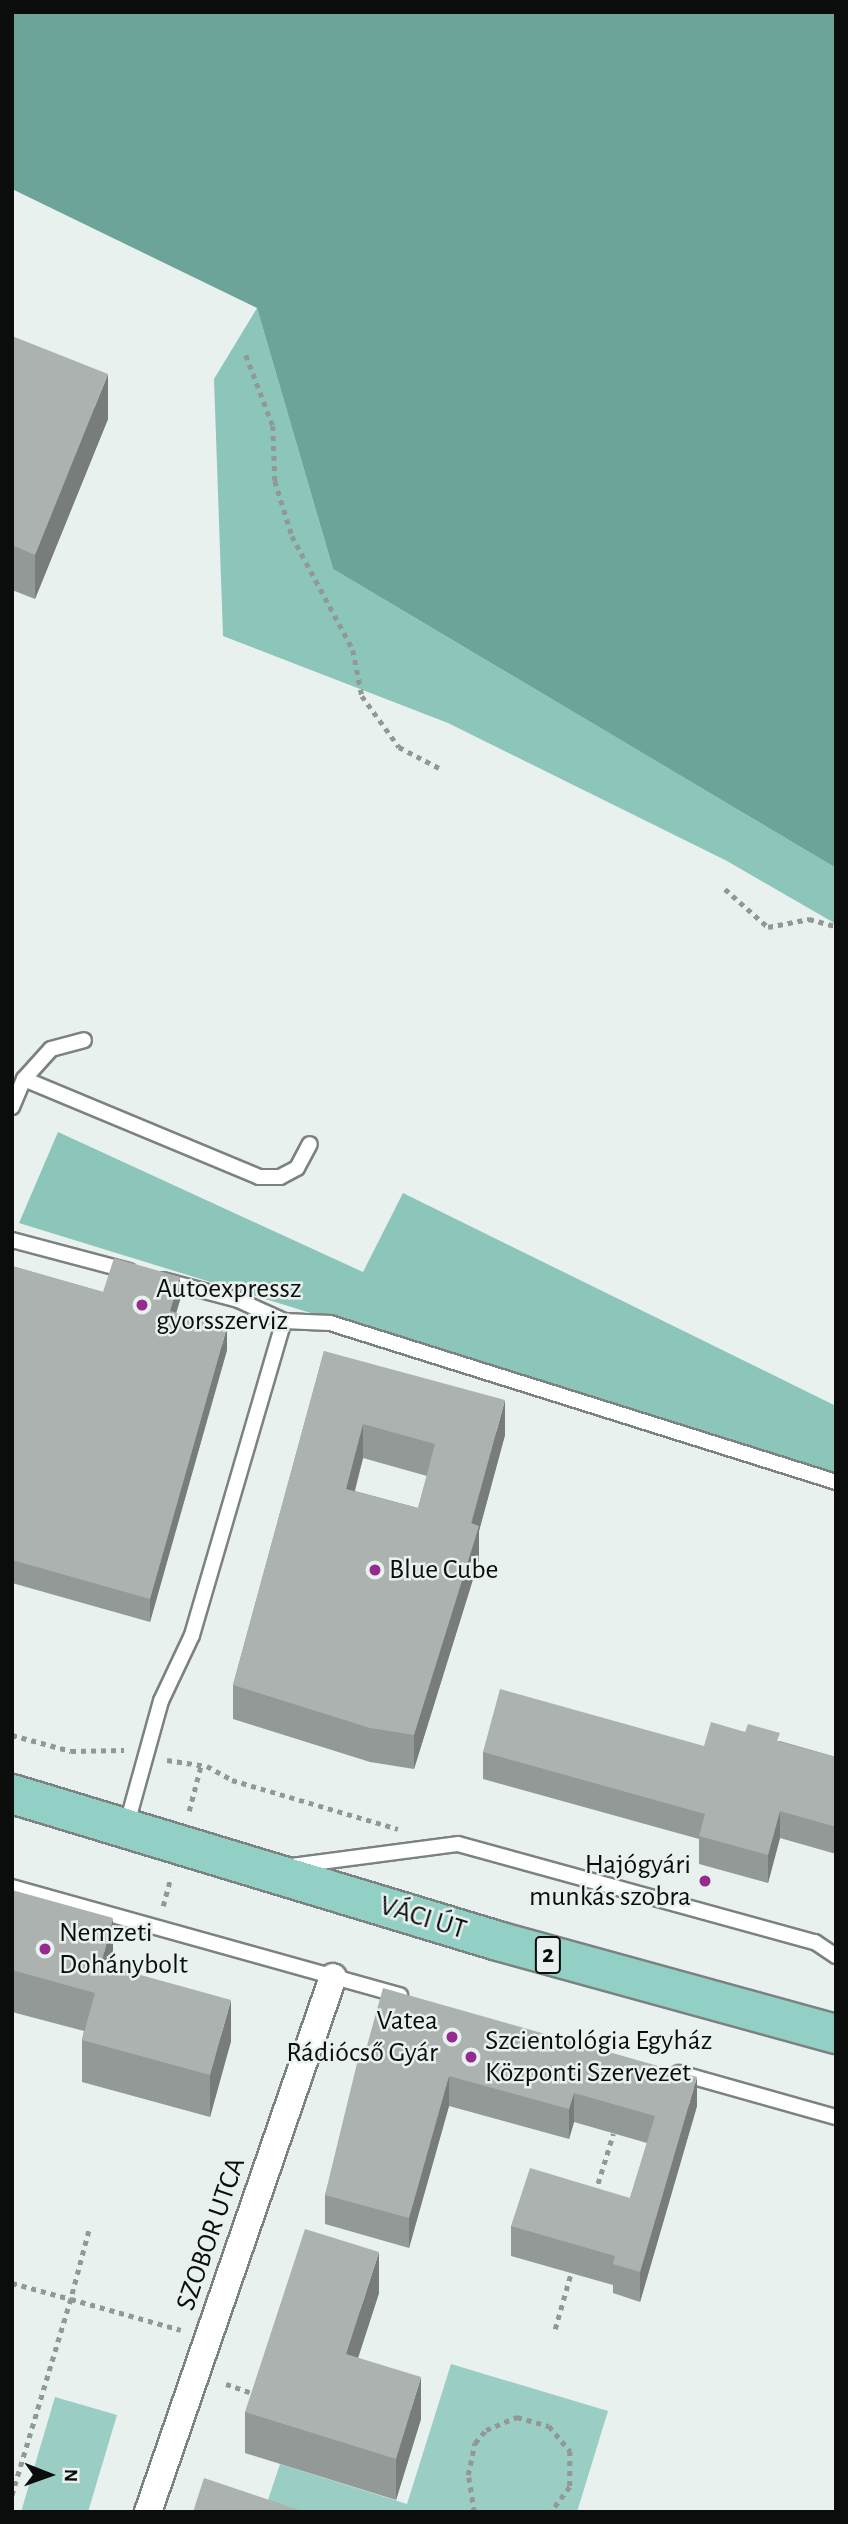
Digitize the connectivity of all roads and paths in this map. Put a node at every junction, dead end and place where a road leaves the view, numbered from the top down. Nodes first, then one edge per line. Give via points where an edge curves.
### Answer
1 (246, 355) dead end
2 (441, 769) dead end
3 (725, 889) dead end
4 (836, 926) edge
5 (83, 1040) dead end
6 (24, 1079) junction
7 (12, 1107) edge
8 (310, 1144) dead end
9 (12, 1240) edge
10 (284, 1321) junction
11 (836, 1482) edge
12 (12, 1735) edge
13 (146, 1755) junction
14 (12, 1794) edge
15 (125, 1829) junction
16 (438, 1844) junction
17 (262, 1870) junction
18 (12, 1888) edge
19 (836, 1956) edge
20 (333, 1977) junction
21 (413, 1999) edge
22 (836, 2034) edge
23 (664, 2069) edge
24 (836, 2117) edge
25 (613, 2134) edge
26 (592, 2203) edge
27 (89, 2231) dead end
28 (571, 2273) edge
29 (12, 2283) edge
30 (71, 2299) junction
31 (555, 2329) dead end
32 (209, 2337) junction
33 (226, 2384) dead end
34 (264, 2397) edge
35 (12, 2496) edge
36 (148, 2512) edge
37 (474, 2512) edge
38 (551, 2512) edge

1 - 2 path via 273,426 275,481 292,536 354,650 362,696 399,747
3 - 4 path via 768,927 808,919
5 - 6 lane via 51,1049
6 - 7 lane
6 - 8 lane via 259,1177 280,1177 297,1168
9 - 10 lane via 238,1300
10 - 11 lane via 330,1323
10 - 13 lane via 192,1635 161,1701
12 - 13 path via 71,1751
13 - 15 lane
13 - 16 path via 201,1765
14 - 15 main road, VÁCI ÚT / 2
15 - 17 main road, VÁCI ÚT / 2
16 - 17 lane
16 - 19 lane via 458,1844 802,1938
17 - 22 main road, VÁCI ÚT / 2
18 - 20 lane
20 - 21 lane
20 - 32 street, SZOBOR UTCA
23 - 24 lane
25 - 26 path
27 - 30 path
28 - 31 path
29 - 30 path
30 - 32 path
30 - 35 path
32 - 36 street, SZOBOR UTCA
33 - 34 path
37 - 38 path via 468,2475 475,2443 486,2430 517,2417 549,2426 570,2451 570,2487

